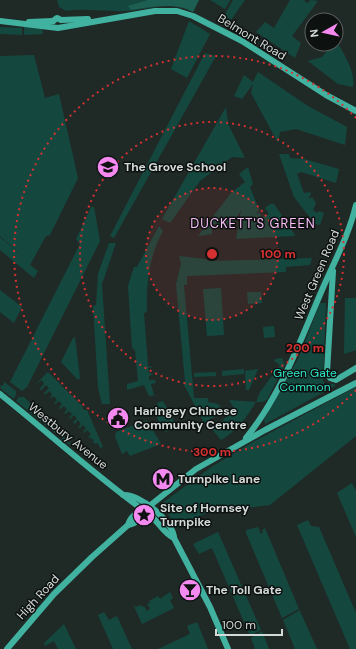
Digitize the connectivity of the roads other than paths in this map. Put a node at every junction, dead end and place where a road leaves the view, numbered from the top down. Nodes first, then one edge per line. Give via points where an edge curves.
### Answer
1 (0, 21) edge
2 (356, 111) edge
3 (356, 205) edge
4 (333, 266) junction
5 (322, 290) junction
6 (330, 292) junction
7 (356, 368) edge
8 (356, 383) edge
9 (0, 394) edge
10 (263, 416) junction
11 (265, 430) junction
12 (239, 444) junction
13 (123, 495) junction
14 (149, 506) junction
15 (143, 511) junction
16 (174, 538) junction
17 (7, 649) edge
18 (228, 649) edge

1 - 2 main road, Belmont Road via 57,23 166,10 177,11 193,16 242,41 340,104
3 - 4 main road, West Green Road
4 - 5 main road, West Green Road
4 - 6 main road
5 - 6 main road via 327,288
5 - 10 main road, West Green Road via 294,358
6 - 7 main road via 327,372 330,378 339,380
8 - 11 main road, High Road
9 - 13 main road, Westbury Avenue
10 - 11 main road
10 - 12 main road, West Green Road
11 - 12 main road, High Road
12 - 14 main road, High Road via 190,472
13 - 14 main road, Westbury Avenue via 131,496
13 - 15 main road, Westbury Avenue
14 - 15 main road, High Road
14 - 16 main road via 173,532
15 - 16 main road
15 - 17 main road, High Road via 134,523 128,525 100,549 54,594
16 - 18 main road via 210,607

